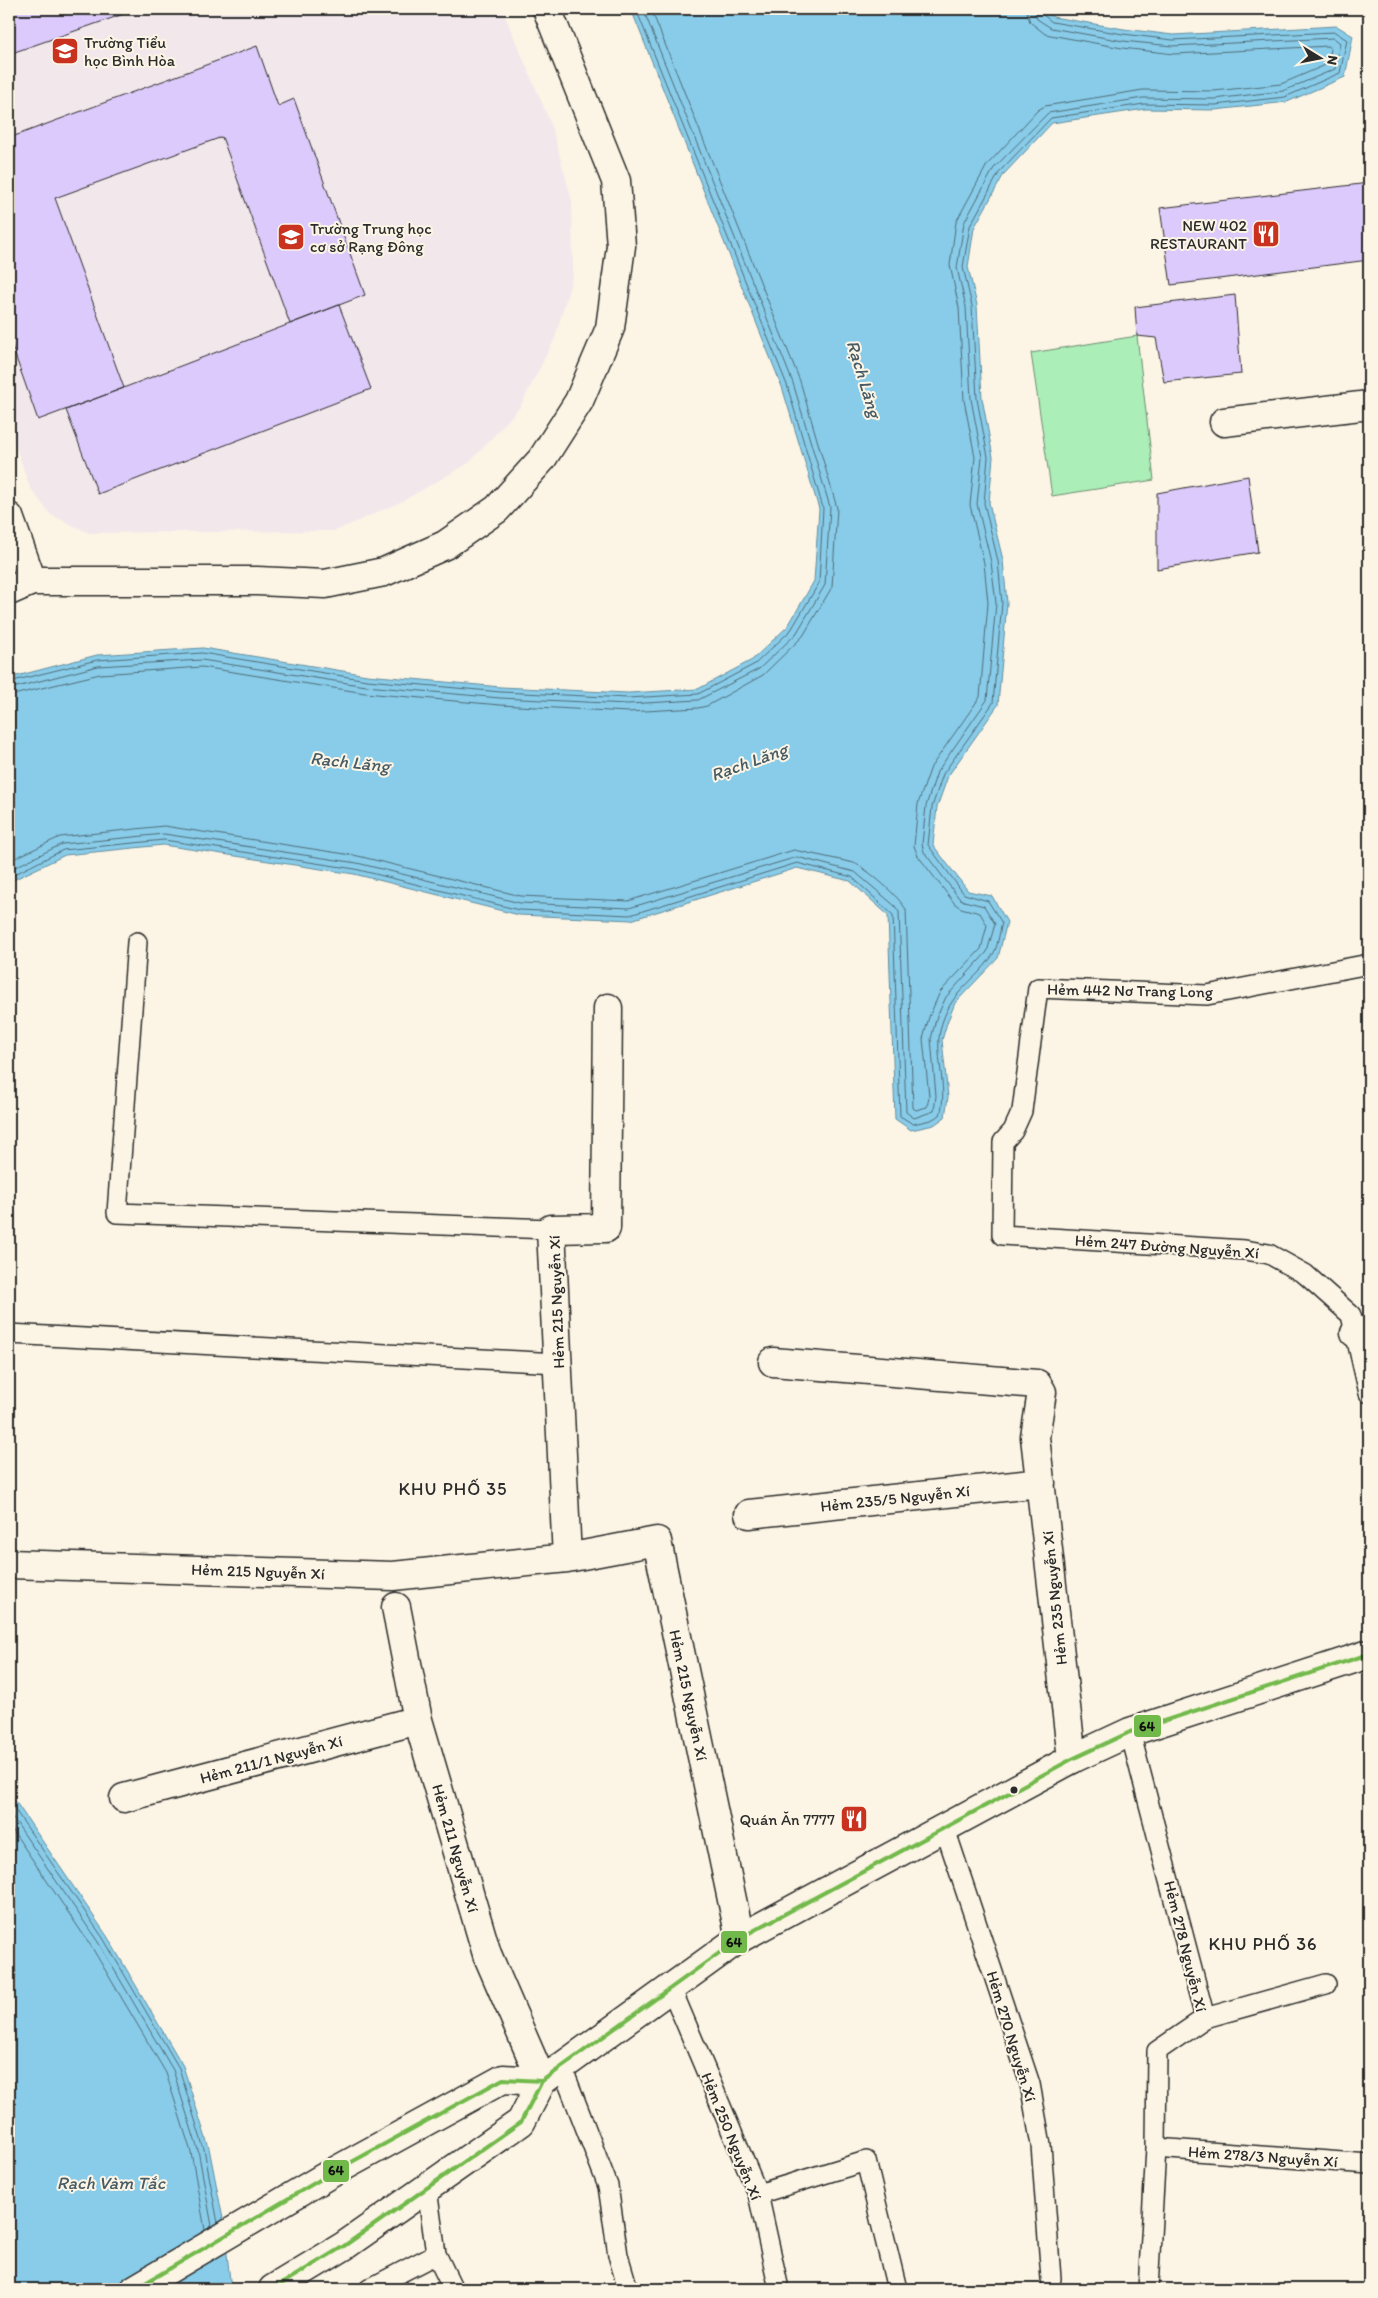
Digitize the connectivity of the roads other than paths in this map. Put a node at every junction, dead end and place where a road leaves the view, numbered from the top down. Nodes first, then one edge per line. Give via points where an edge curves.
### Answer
1 (548, 9) edge
2 (1369, 405) edge
3 (1224, 422) dead end
4 (9, 518) edge
5 (20, 586) edge
6 (136, 942) dead end
7 (1369, 964) edge
8 (608, 1008) dead end
9 (551, 1229) junction
10 (1002, 1235) joint
11 (1362, 1332) edge
12 (9, 1334) edge
13 (773, 1362) dead end
14 (557, 1363) junction
15 (1369, 1393) edge
16 (1041, 1483) junction
17 (749, 1514) dead end
18 (567, 1558) junction
19 (9, 1564) edge
20 (396, 1607) dead end
21 (1369, 1654) edge
22 (418, 1720) junction
23 (1130, 1732) junction
24 (1072, 1759) junction
25 (124, 1798) dead end
26 (945, 1829) junction
27 (740, 1938) junction
28 (1326, 1984) dead end
29 (671, 1988) junction
30 (1205, 2018) junction
31 (552, 2074) junction
32 (1156, 2148) junction
33 (1369, 2164) edge
34 (427, 2188) junction
35 (758, 2194) junction
36 (436, 2254) junction
37 (1051, 2279) dead end
38 (135, 2289) edge
39 (273, 2289) edge
40 (369, 2289) edge
41 (453, 2289) edge
42 (628, 2289) edge
43 (779, 2289) edge
44 (897, 2289) edge
45 (1148, 2289) edge

1 - 5 street via 616,181 622,246 610,328 578,401 542,459 497,510 445,545 384,572 325,584 258,581
2 - 3 street
4 - 5 street
6 - 9 lane via 117,1213
7 - 10 lane, Hẻm 442 Nơ Trang Long via 1207,995 1038,988 1022,1111 1013,1131 1003,1142
8 - 9 street, Hẻm 215 Nguyễn Xí via 606,1228
9 - 14 street, Hẻm 215 Nguyễn Xí
10 - 11 lane, Hẻm 247 Đường Nguyễn Xí via 1268,1254 1305,1274 1351,1315
11 - 15 lane, Hẻm 247 Đường Nguyễn Xí
12 - 14 lane
13 - 16 street, Hẻm 235 Nguyễn Xí via 1037,1384 1042,1392 1035,1437
14 - 18 street, Hẻm 215 Nguyễn Xí
16 - 17 street, Hẻm 235/5 Nguyễn Xí
16 - 24 street, Hẻm 235 Nguyễn Xí
18 - 19 street, Hẻm 215 Nguyễn Xí via 393,1576
18 - 27 street, Hẻm 215 Nguyễn Xí via 657,1541
20 - 22 street, Hẻm 211 Nguyễn Xí
21 - 23 street
22 - 25 street, Hẻm 211/1 Nguyễn Xí
22 - 31 street, Hẻm 211 Nguyễn Xí via 486,1954
23 - 24 street
23 - 30 lane, Hẻm 278 Nguyễn Xí
24 - 26 street
26 - 27 street
26 - 37 lane, Hẻm 270 Nguyễn Xí via 1030,2084 1041,2145
27 - 29 street
28 - 30 lane
29 - 31 street
29 - 35 lane, Hẻm 250 Nguyễn Xí
30 - 32 lane, Hẻm 278 Nguyễn Xí via 1157,2050
31 - 34 street via 521,2122
31 - 38 street via 503,2079 328,2175
31 - 42 lane via 608,2186 618,2254
32 - 33 lane, Hẻm 278/3 Nguyễn Xí
32 - 45 lane, Hẻm 278 Nguyễn Xí
34 - 36 lane
34 - 39 street via 344,2246
35 - 43 lane, Hẻm 250 Nguyễn Xí
35 - 44 lane via 866,2161
36 - 40 lane
36 - 41 lane

